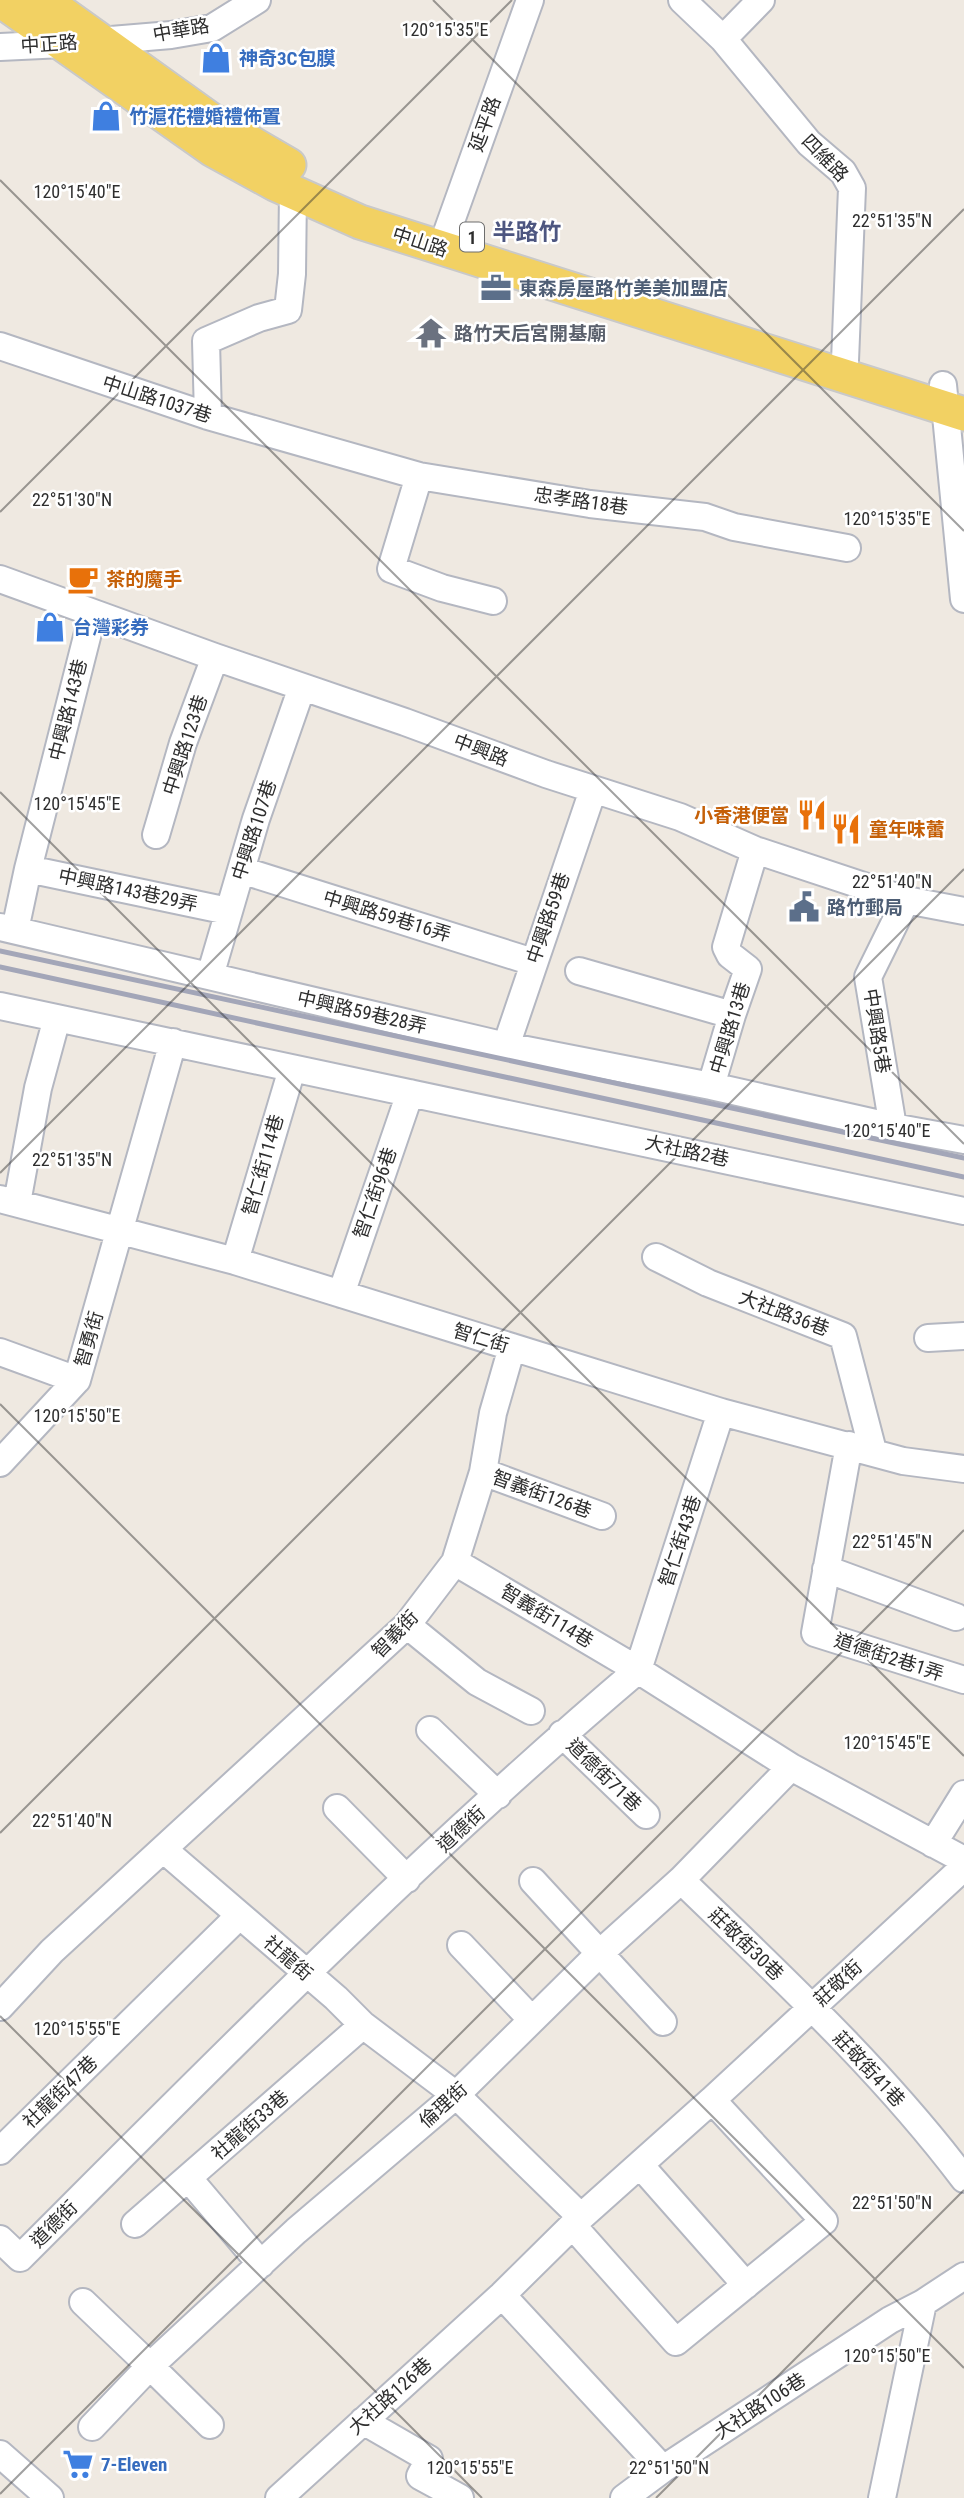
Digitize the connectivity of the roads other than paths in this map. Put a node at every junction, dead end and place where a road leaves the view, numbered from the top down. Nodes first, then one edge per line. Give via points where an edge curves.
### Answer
1 (0, 0) edge
2 (44, 0) edge
3 (257, 0) edge
4 (530, 0) edge
5 (682, 0) edge
6 (761, 0) edge
7 (723, 39) junction
8 (99, 40) junction
9 (62, 44) junction
10 (0, 47) edge
11 (293, 191) junction
12 (444, 239) junction
13 (0, 345) edge
14 (845, 361) junction
15 (954, 400) edge
16 (208, 416) junction
17 (316, 448) joint
18 (419, 476) junction
19 (847, 548) dead end
20 (0, 579) edge
21 (964, 598) edge
22 (493, 601) dead end
23 (93, 613) junction
24 (215, 657) junction
25 (302, 687) junction
26 (593, 790) junction
27 (156, 835) dead end
28 (755, 850) junction
29 (27, 869) junction
30 (241, 870) junction
31 (906, 900) junction
32 (228, 911) junction
33 (964, 911) edge
34 (8, 928) edge
35 (533, 962) junction
36 (579, 971) dead end
37 (210, 976) junction
38 (0, 1006) edge
39 (732, 1015) junction
40 (57, 1018) junction
41 (173, 1042) junction
42 (506, 1046) junction
43 (292, 1069) junction
44 (711, 1086) junction
45 (410, 1093) junction
46 (893, 1127) junction
47 (964, 1140) edge
48 (8, 1201) edge
49 (964, 1211) edge
50 (121, 1230) junction
51 (656, 1257) dead end
52 (235, 1261) junction
53 (341, 1294) junction
54 (964, 1336) edge
55 (928, 1338) dead end
56 (512, 1347) junction
57 (0, 1352) edge
58 (77, 1380) junction
59 (722, 1412) junction
60 (861, 1448) junction
61 (0, 1463) edge
62 (964, 1468) edge
63 (483, 1472) junction
64 (602, 1516) dead end
65 (455, 1562) junction
66 (826, 1569) junction
67 (956, 1617) dead end
68 (407, 1625) junction
69 (638, 1670) junction
70 (964, 1681) edge
71 (531, 1711) dead end
72 (430, 1730) dead end
73 (562, 1734) junction
74 (791, 1767) junction
75 (498, 1794) junction
76 (964, 1794) edge
77 (337, 1808) dead end
78 (646, 1815) dead end
79 (933, 1844) junction
80 (163, 1849) junction
81 (964, 1860) edge
82 (964, 1867) edge
83 (407, 1879) junction
84 (681, 1880) junction
85 (533, 1881) dead end
86 (239, 1916) junction
87 (461, 1945) dead end
88 (600, 1953) junction
89 (306, 1973) junction
90 (0, 2007) edge
91 (812, 2008) junction
92 (532, 2020) junction
93 (663, 2022) dead end
94 (363, 2025) junction
95 (456, 2095) junction
96 (712, 2100) junction
97 (0, 2151) edge
98 (640, 2165) junction
99 (189, 2179) junction
100 (964, 2179) edge
101 (577, 2222) junction
102 (135, 2224) dead end
103 (0, 2239) edge
104 (261, 2264) junction
105 (964, 2276) edge
106 (746, 2285) junction
107 (502, 2295) junction
108 (83, 2302) dead end
109 (923, 2303) junction
110 (150, 2365) junction
111 (363, 2421) junction
112 (210, 2425) dead end
113 (92, 2427) dead end
114 (0, 2454) edge
115 (663, 2469) junction
116 (50, 2498) edge
117 (279, 2498) edge
118 (460, 2498) edge
119 (624, 2498) edge
120 (882, 2498) edge

1 - 9 main road, 中山路 / 1
2 - 8 main road, 中山路 / 1
3 - 8 street, 中華路 via 212,28
4 - 12 street, 延平路
5 - 7 street, 四維路
6 - 7 street
7 - 14 street, 四維路 via 809,143 843,172 852,188
8 - 9 street, 中正路
8 - 12 main road, 中山路 / 1 via 209,119 280,162
9 - 10 street, 中正路
9 - 11 main road, 中山路 / 1 via 213,150
11 - 12 main road, 中山路 / 1 via 360,222
11 - 16 street via 288,310 206,341
12 - 14 main road, 中山路 / 1
12 - 15 main road, 中山路 / 1
13 - 16 street, 中山路1037巷
14 - 15 main road, 中山路 / 1
15 - 21 street
16 - 17 street, 中山路1037巷
17 - 18 street, 忠孝路18巷
18 - 19 street, 忠孝路18巷 via 705,517 734,527
18 - 22 street via 391,569
20 - 23 street, 中興路
23 - 24 street, 中興路
23 - 29 street, 中興路143巷
24 - 25 street, 中興路
24 - 27 street, 中興路123巷
25 - 26 street, 中興路
25 - 30 street, 中興路107巷
26 - 28 street, 中興路 via 680,817
26 - 35 street, 中興路59巷
28 - 31 street, 中興路
28 - 39 street, 中興路13巷 via 726,947 748,969
29 - 32 street, 中興路143巷29弄
29 - 34 street, 中興路143巷
30 - 32 street, 中興路107巷
30 - 35 street, 中興路59巷16弄
31 - 33 street, 中興路
31 - 46 street, 中興路5巷 via 869,976
32 - 37 street, 中興路107巷
34 - 37 street, 中興路59巷28弄
35 - 42 street, 中興路59巷
36 - 39 street
37 - 42 street, 中興路59巷28弄
38 - 40 street, 大社路2巷
39 - 44 street, 中興路13巷
40 - 41 street, 大社路2巷
40 - 48 street
41 - 43 street, 大社路2巷
41 - 50 street, 智勇街
42 - 44 street, 中興路59巷28弄
43 - 45 street, 大社路2巷
43 - 52 street, 智仁街114巷
44 - 46 street, 中興路13巷
45 - 49 street, 大社路2巷
45 - 53 street, 智仁街96巷
46 - 47 street, 中興路13巷
48 - 50 street, 智仁街
50 - 52 street, 智仁街
50 - 58 street, 智勇街
51 - 60 street, 大社路36巷 via 708,1283 843,1336
52 - 53 street, 智仁街
53 - 56 street, 智仁街
54 - 55 street
56 - 59 street, 智仁街
56 - 63 street, 智義街 via 493,1413
57 - 58 street
58 - 61 street, 智勇街
59 - 60 street, 智仁街
59 - 69 street, 智仁街43巷
60 - 62 street, 智仁街 via 903,1461
60 - 66 street
63 - 64 street, 智義街126巷
63 - 65 street, 智義街
65 - 68 street, 智義街
65 - 69 street, 智義街114巷
66 - 67 street
66 - 70 street, 道德街2巷1弄 via 815,1633
68 - 71 street via 477,1682
68 - 80 street, 智義街
69 - 73 street, 道德街
69 - 74 street
72 - 75 street
73 - 75 street, 道德街
73 - 78 street, 道德街71巷
74 - 79 street
74 - 84 street, 倫理街
75 - 83 street, 道德街
76 - 79 street
77 - 83 street
79 - 81 street
80 - 86 street, 社龍街
80 - 90 street via 52,1951
82 - 91 street, 莊敬街
83 - 89 street, 道德街
84 - 88 street, 倫理街
84 - 91 street, 莊敬街30巷
85 - 88 street
86 - 89 street, 社龍街
86 - 97 street, 社龍街47巷
87 - 92 street
88 - 92 street, 倫理街
88 - 93 street
89 - 94 street, 社龍街
89 - 103 street, 道德街 via 20,2258
91 - 96 street, 莊敬街
91 - 100 street, 莊敬街41巷
92 - 95 street, 倫理街
94 - 95 street, 社龍街
94 - 99 street, 社龍街33巷
95 - 101 street, 社龍街
95 - 104 street, 倫理街
96 - 98 street, 大社路126巷
96 - 106 street via 824,2221
98 - 101 street, 大社路126巷
98 - 106 street
99 - 102 street, 社龍街33巷
99 - 104 street
101 - 106 street via 676,2342
101 - 107 street, 大社路126巷
104 - 110 street, 倫理街
105 - 109 street, 大社路106巷
107 - 111 street, 大社路126巷
107 - 115 street
108 - 110 street
109 - 115 street, 大社路106巷
109 - 120 street
110 - 112 street
110 - 113 street, 倫理街
111 - 117 street, 大社路126巷
111 - 118 street via 429,2459 420,2476
114 - 116 street
115 - 119 street, 大社路106巷

